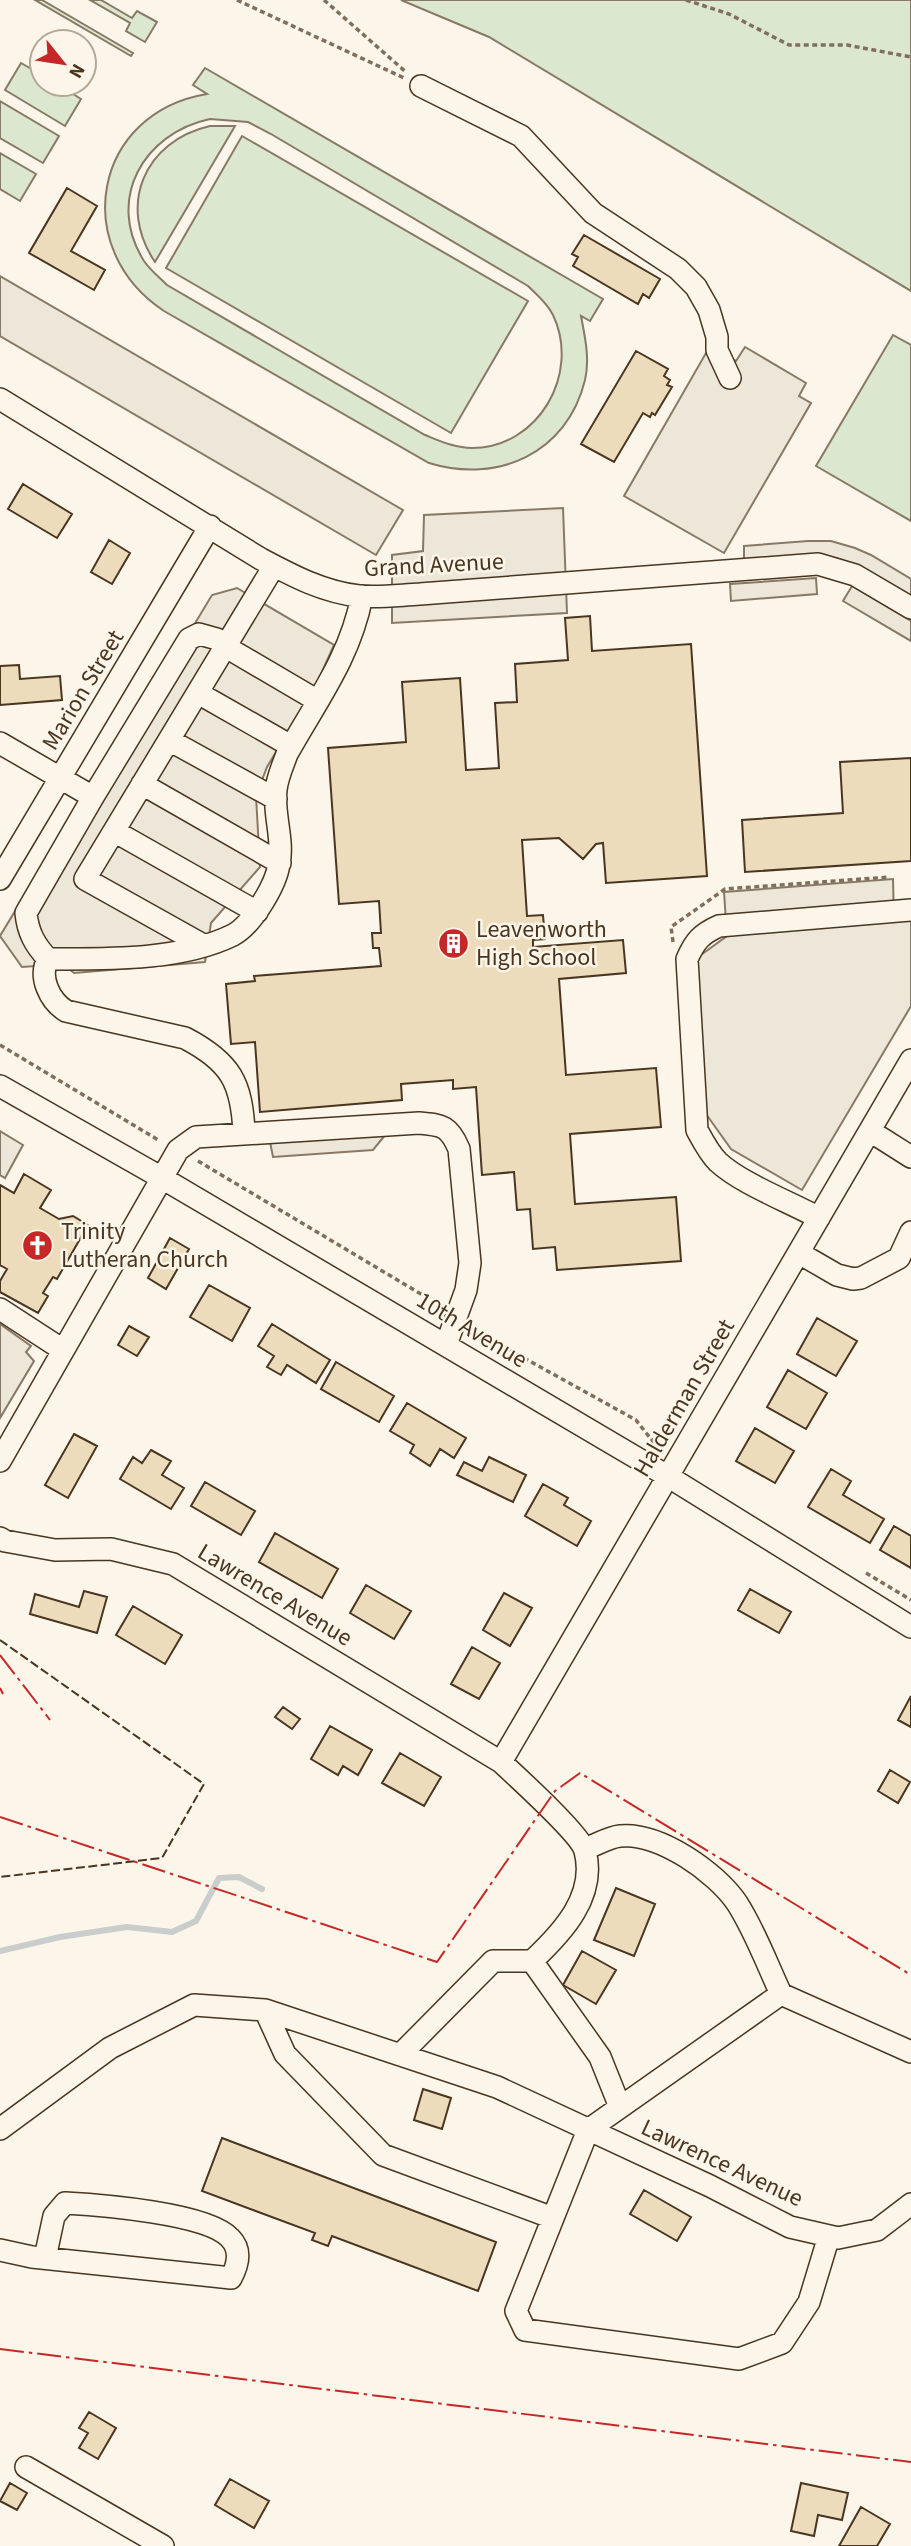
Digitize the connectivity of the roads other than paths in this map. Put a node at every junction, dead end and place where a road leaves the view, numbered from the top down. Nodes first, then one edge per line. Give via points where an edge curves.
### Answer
1 (421, 86) road end
2 (730, 378) dead end
3 (0, 399) edge
4 (210, 526) junction
5 (274, 566) junction
6 (362, 596) junction
7 (911, 608) edge
8 (226, 647) junction
9 (198, 693) junction
10 (318, 701) junction
11 (169, 740) junction
12 (0, 743) edge
13 (291, 746) junction
14 (61, 779) junction
15 (142, 784) junction
16 (93, 797) junction
17 (276, 799) junction
18 (114, 831) junction
19 (280, 863) junction
20 (0, 879) edge
21 (911, 910) edge
22 (257, 912) junction
23 (203, 945) junction
24 (48, 960) junction
25 (911, 1060) edge
26 (0, 1086) edge
27 (870, 1131) junction
28 (244, 1133) junction
29 (911, 1157) edge
30 (162, 1178) junction
31 (820, 1218) junction
32 (911, 1232) edge
33 (799, 1253) junction
34 (0, 1309) edge
35 (446, 1345) junction
36 (63, 1350) junction
37 (0, 1461) edge
38 (669, 1477) junction
39 (0, 1538) edge
40 (911, 1628) edge
41 (500, 1762) junction
42 (585, 1849) junction
43 (532, 1961) junction
44 (781, 1994) junction
45 (265, 2010) junction
46 (911, 2052) edge
47 (400, 2054) junction
48 (620, 2107) junction
49 (0, 2129) edge
50 (588, 2130) junction
51 (911, 2204) edge
52 (553, 2218) junction
53 (829, 2236) junction
54 (0, 2250) edge
55 (45, 2258) junction
56 (26, 2467) dead end
57 (163, 2546) edge

1 - 2 street via 521,136 593,213 678,269 696,287 709,310 717,350
3 - 4 street, Grand Avenue
4 - 5 street, Grand Avenue
4 - 14 street, Marion Street
5 - 6 street, Grand Avenue via 332,591
5 - 8 street
6 - 7 street, Grand Avenue via 818,564 855,575
6 - 10 street via 344,657
8 - 9 street
8 - 10 street
8 - 16 street via 199,634 189,639
9 - 11 street
9 - 13 street
10 - 13 street
11 - 15 street
11 - 17 street
12 - 14 street
13 - 17 street
14 - 16 street
14 - 20 street, Marion Street
15 - 18 street
15 - 19 street
16 - 24 street via 26,913 35,944
17 - 19 street
18 - 22 street
18 - 23 street via 85,878
19 - 22 street
21 - 31 street via 719,926 695,941 687,959 697,1130 719,1163
22 - 23 street via 235,934
23 - 24 street via 140,956
24 - 28 street via 44,966 46,987 66,1011 184,1038 223,1064 238,1087
25 - 27 street, Halderman Street
26 - 30 street, 10th Avenue
27 - 29 street
27 - 31 street, Halderman Street
28 - 30 street via 197,1137 178,1150
28 - 35 street via 419,1123 439,1124 452,1133 459,1149 470,1263 466,1290
30 - 35 street, 10th Avenue
30 - 36 street
31 - 33 street, Halderman Street
32 - 33 street via 899,1258 861,1278 837,1275
33 - 38 street, Halderman Street
34 - 36 street
35 - 38 street, 10th Avenue
36 - 37 street
38 - 40 street, 10th Avenue
38 - 41 street, Halderman Street
39 - 41 street, Lawrence Avenue via 55,1550 111,1549 173,1564
41 - 42 street, Lawrence Avenue via 545,1803
42 - 43 street via 588,1885 562,1932
42 - 44 street via 619,1836 648,1838 672,1848 710,1875 736,1901
43 - 47 street via 493,1961
43 - 48 street via 600,2057
44 - 46 street
44 - 48 street
45 - 47 street, Lawrence Avenue
45 - 49 street, Lawrence Avenue via 194,2005 110,2048
45 - 52 street via 285,2054 383,2155
47 - 50 street, Lawrence Avenue via 497,2087
48 - 50 street
50 - 52 street
50 - 53 street, Lawrence Avenue via 790,2227
51 - 53 street, Lawrence Avenue via 877,2230
52 - 53 street via 516,2311 525,2329 739,2359 782,2343 809,2302
54 - 55 street
55 - 55 street via 54,2216 65,2203 159,2212 213,2227 230,2237 238,2250 231,2278
56 - 57 street

